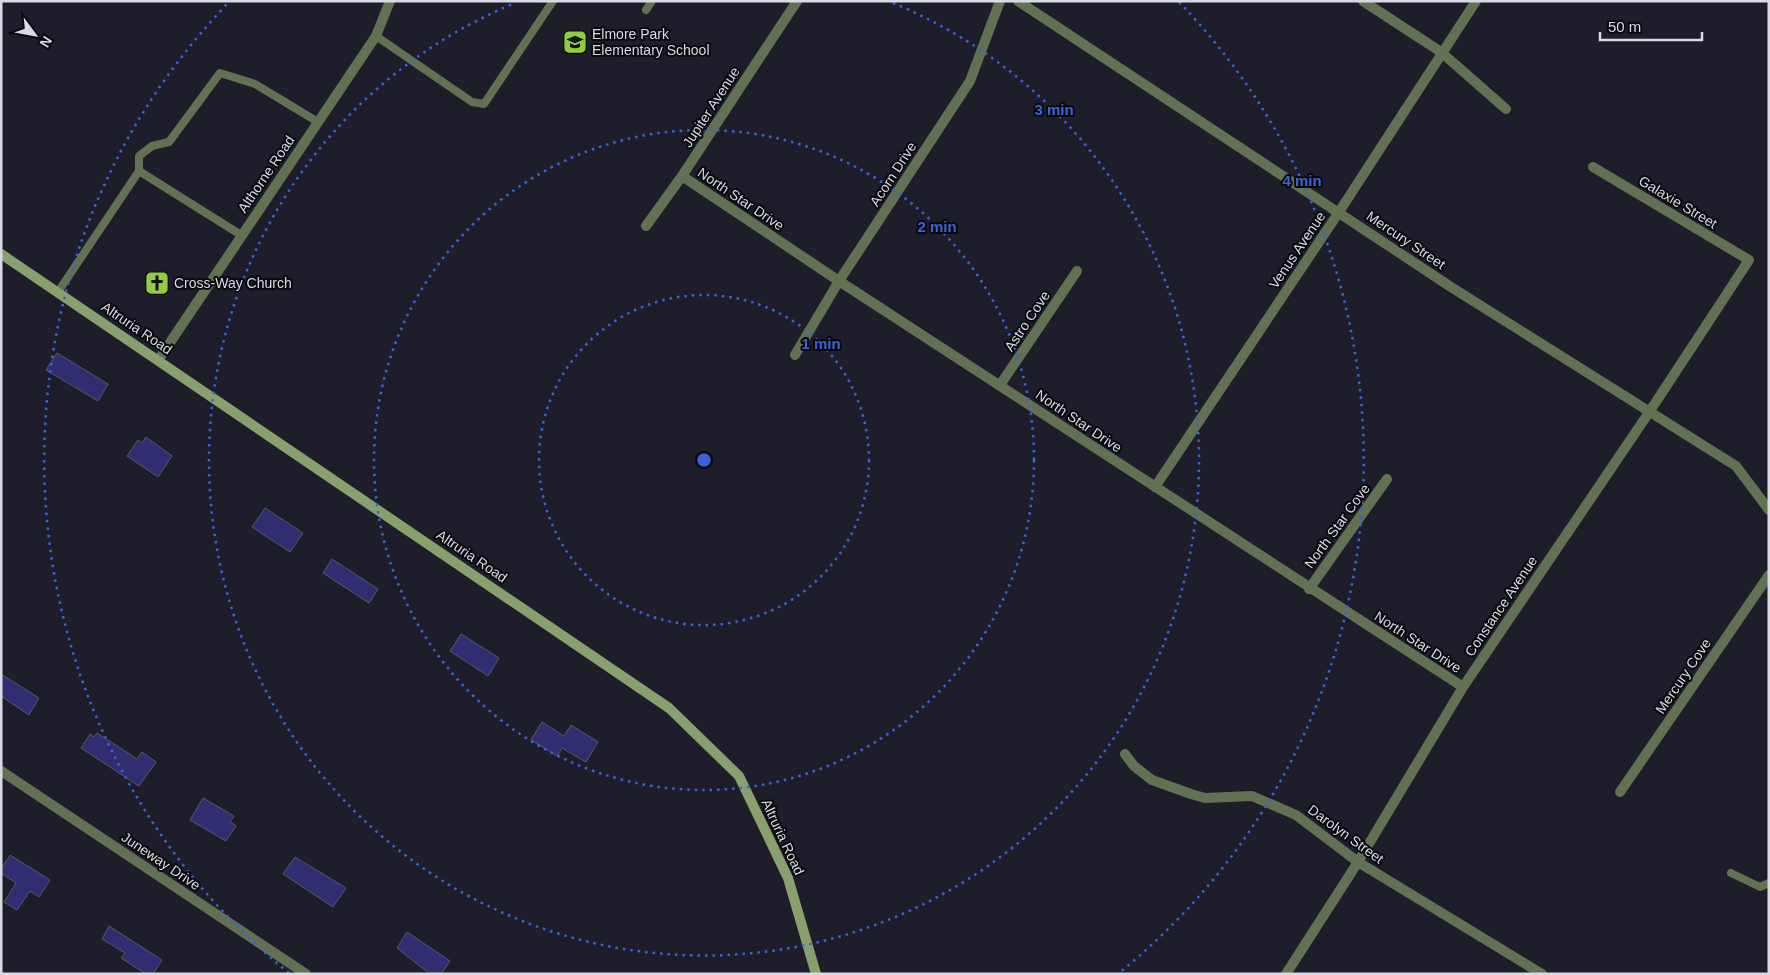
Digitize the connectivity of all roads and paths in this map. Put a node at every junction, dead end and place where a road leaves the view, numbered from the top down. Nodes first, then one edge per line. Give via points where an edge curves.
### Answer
1 (390, 1) edge
2 (553, 1) edge
3 (652, 1) edge
4 (797, 1) edge
5 (1000, 1) edge
6 (1018, 1) edge
7 (1363, 1) edge
8 (1476, 1) edge
9 (646, 10) dead end
10 (376, 36) junction
11 (1441, 52) junction
12 (1506, 110) dead end
13 (318, 122) junction
14 (1593, 168) dead end
15 (139, 171) junction
16 (682, 176) junction
17 (1339, 212) junction
18 (646, 226) dead end
19 (241, 235) junction
20 (1, 254) edge
21 (1749, 260) joint
22 (1077, 272) dead end
23 (839, 281) junction
24 (58, 292) junction
25 (795, 354) dead end
26 (158, 359) junction
27 (1000, 385) junction
28 (1650, 412) junction
29 (1388, 479) dead end
30 (1154, 487) junction
31 (1769, 510) edge
32 (1769, 575) edge
33 (1309, 589) junction
34 (1463, 687) junction
35 (1124, 754) dead end
36 (1, 771) edge
37 (1620, 792) dead end
38 (1358, 862) junction
39 (1731, 872) dead end
40 (1769, 883) edge
41 (1760, 887) junction
42 (1769, 893) edge
43 (1528, 970) edge
44 (306, 974) edge
45 (816, 974) edge
46 (1286, 974) edge
47 (1542, 974) edge

1 - 10 street, Althorne Road
2 - 10 lane via 484,104 472,102
3 - 9 lane
4 - 16 street, Jupiter Avenue
5 - 23 street, Acorn Drive via 970,81
6 - 17 street, Mercury Street
7 - 11 street
8 - 11 street, Venus Avenue
10 - 13 street, Althorne Road
11 - 12 street
11 - 17 street, Venus Avenue
13 - 15 lane via 255,84 220,73 168,142 152,146 139,156
13 - 19 street, Althorne Road
14 - 21 street, Galaxie Street
15 - 19 lane
15 - 24 lane
16 - 18 street, Jupiter Avenue
16 - 23 street, North Star Drive
17 - 28 street, Mercury Street
17 - 30 street, Venus Avenue
19 - 26 street, Althorne Road
20 - 24 street, Altruria Road
21 - 28 street, Constance Avenue
22 - 27 street, Astro Cove
23 - 25 street, Acorn Drive
23 - 27 street, North Star Drive
24 - 26 street, Altruria Road
26 - 45 street, Altruria Road via 669,708 739,776 788,878
27 - 30 street, North Star Drive
28 - 31 street, Mercury Street via 1736,466
28 - 34 street, Constance Avenue
29 - 33 street, North Star Cove
30 - 33 street, North Star Drive
32 - 37 street, Mercury Cove
33 - 34 street, North Star Drive
34 - 38 street, Constance Avenue
35 - 38 street, Darolyn Street via 1152,780 1191,794 1205,798 1252,796 1296,815
36 - 44 street, Juneway Drive
38 - 43 street, Darolyn Street
38 - 46 street, Constance Avenue
39 - 41 lane
40 - 41 lane
41 - 42 lane
43 - 47 street, Darolyn Street

